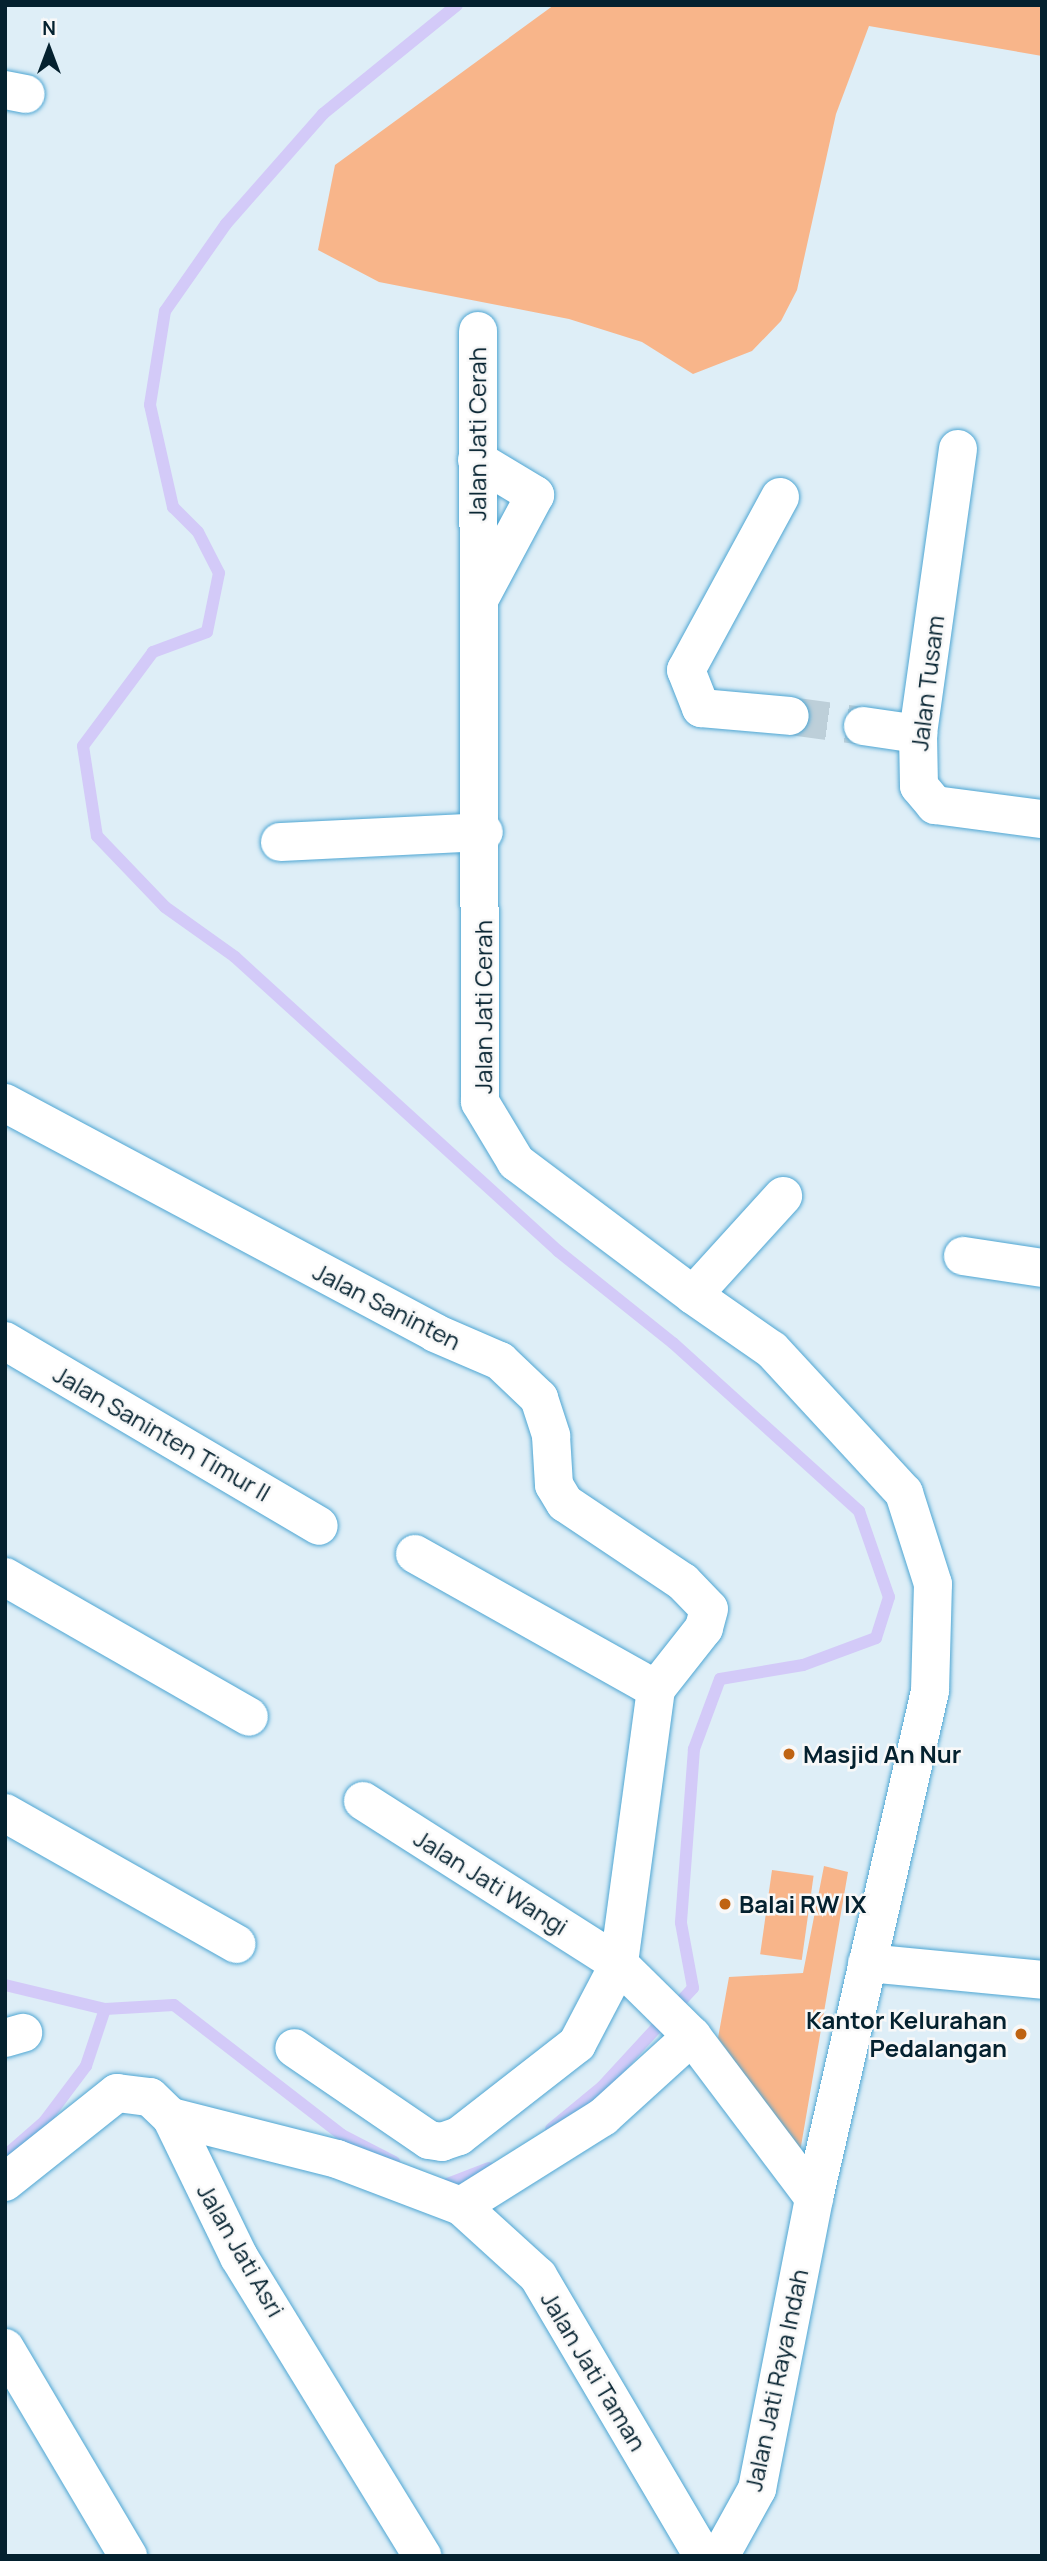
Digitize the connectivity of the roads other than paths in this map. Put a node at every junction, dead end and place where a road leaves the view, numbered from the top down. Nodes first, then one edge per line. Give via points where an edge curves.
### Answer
1 (478, 331) dead end
2 (957, 449) dead end
3 (477, 460) junction
4 (780, 497) dead end
5 (478, 601) junction
6 (790, 716) tunnel mouth
7 (863, 726) tunnel mouth
8 (918, 734) junction
9 (1042, 819) edge
10 (484, 832) junction
11 (280, 842) dead end
12 (5, 1103) edge
13 (783, 1196) dead end
14 (963, 1256) dead end
15 (1042, 1268) edge
16 (693, 1295) junction
17 (5, 1341) edge
18 (319, 1526) dead end
19 (415, 1554) dead end
20 (5, 1577) edge
21 (933, 1584) joint
22 (656, 1689) junction
23 (249, 1717) dead end
24 (363, 1801) dead end
25 (5, 1813) edge
26 (237, 1944) dead end
27 (867, 1963) junction
28 (625, 1969) junction
29 (1042, 1980) edge
30 (689, 2032) junction
31 (294, 2048) dead end
32 (171, 2117) junction
33 (5, 2182) edge
34 (814, 2198) junction
35 (461, 2206) junction
36 (5, 2348) edge
37 (128, 2556) edge
38 (422, 2556) edge
39 (704, 2556) edge
40 (720, 2556) edge

1 - 3 street, Jalan Jati Cerah
2 - 8 street, Jalan Tusam
3 - 5 street, Jalan Jati Cerah
3 - 5 street via 535,495
4 - 6 street via 686,670 701,708
5 - 10 street, Jalan Jati Cerah
7 - 8 street
8 - 9 street, Jalan Tusam via 919,786 935,805
10 - 11 street
10 - 16 street, Jalan Jati Cerah via 480,1102 516,1161
12 - 22 street, Jalan Saninten via 435,1333 500,1361 539,1398 551,1436 554,1485 565,1503 683,1582 709,1609 704,1628
13 - 16 street
14 - 15 street
16 - 21 street, Jalan Jati Cerah via 772,1350 904,1493
17 - 18 street, Jalan Saninten Timur II
19 - 22 street
20 - 23 street
21 - 27 street, Jalan Jati Raya Indah via 930,1691
22 - 28 street
24 - 28 street, Jalan Jati Wangi
25 - 26 street
27 - 29 street
27 - 34 street, Jalan Jati Raya Indah
28 - 30 street, Jalan Jati Wangi
28 - 31 street via 577,2044 459,2136 442,2142 429,2140
30 - 34 street
30 - 35 street via 603,2117
32 - 33 street, Jalan Jati Asri via 150,2096 117,2093
32 - 35 street, Jalan Jati Taman via 337,2159
32 - 38 street, Jalan Jati Asri via 239,2257
34 - 40 street, Jalan Jati Raya Indah via 757,2489
35 - 39 street, Jalan Jati Taman via 538,2276
36 - 37 street

